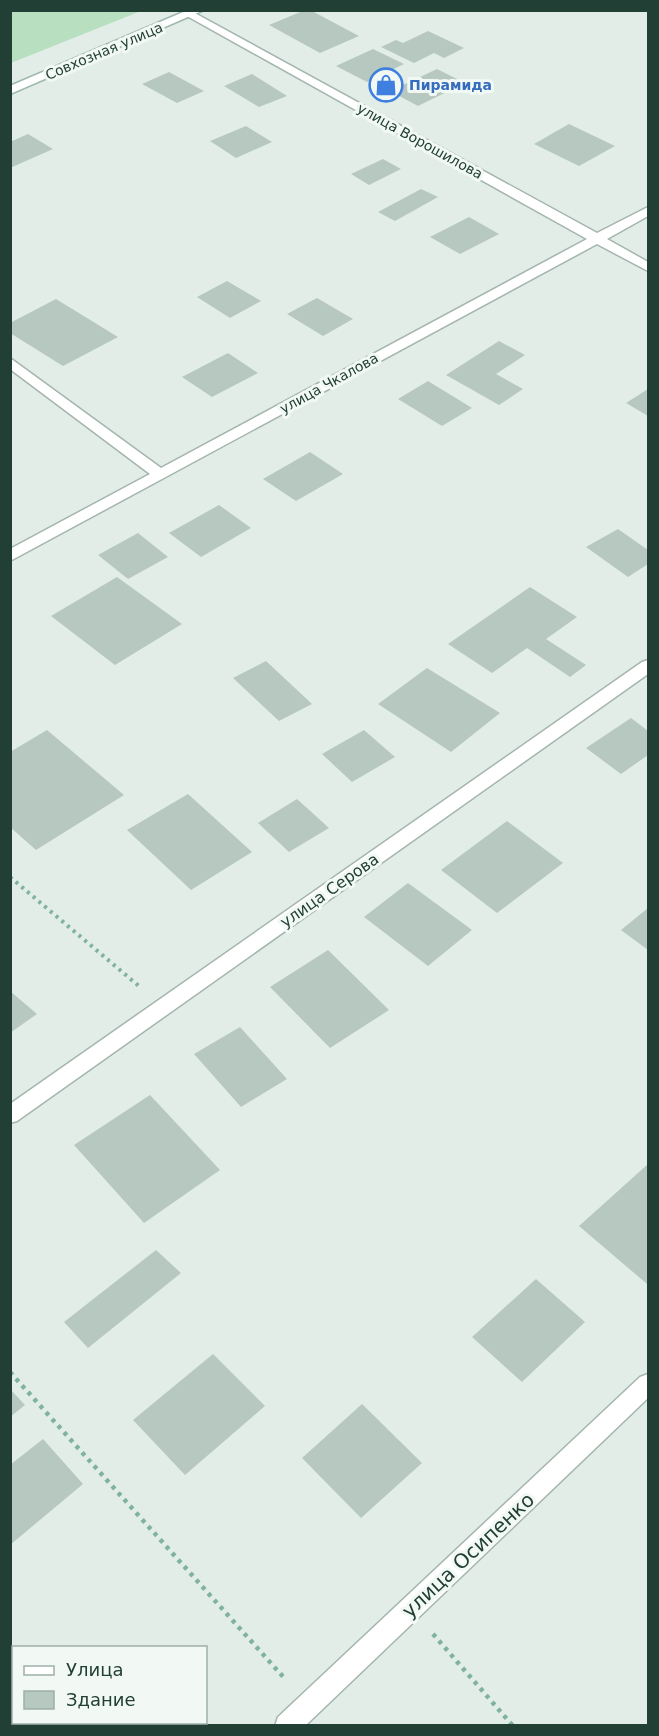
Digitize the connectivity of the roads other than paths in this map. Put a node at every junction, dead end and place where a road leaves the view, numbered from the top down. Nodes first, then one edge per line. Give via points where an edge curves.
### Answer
1 (195, 12) edge
2 (10, 91) edge
3 (648, 211) edge
4 (595, 238) junction
5 (648, 267) edge
6 (10, 362) edge
7 (160, 474) junction
8 (10, 556) edge
9 (648, 666) edge
10 (10, 1115) edge
11 (648, 1384) edge
12 (287, 1725) edge

1 - 2 street, Совхозная улица
1 - 4 street, улица Ворошилова
3 - 4 street, улица Чкалова
4 - 5 street, улица Ворошилова
4 - 7 street, улица Чкалова
6 - 7 street
7 - 8 street, улица Чкалова
9 - 10 street, улица Серова
11 - 12 street, улица Осипенко

